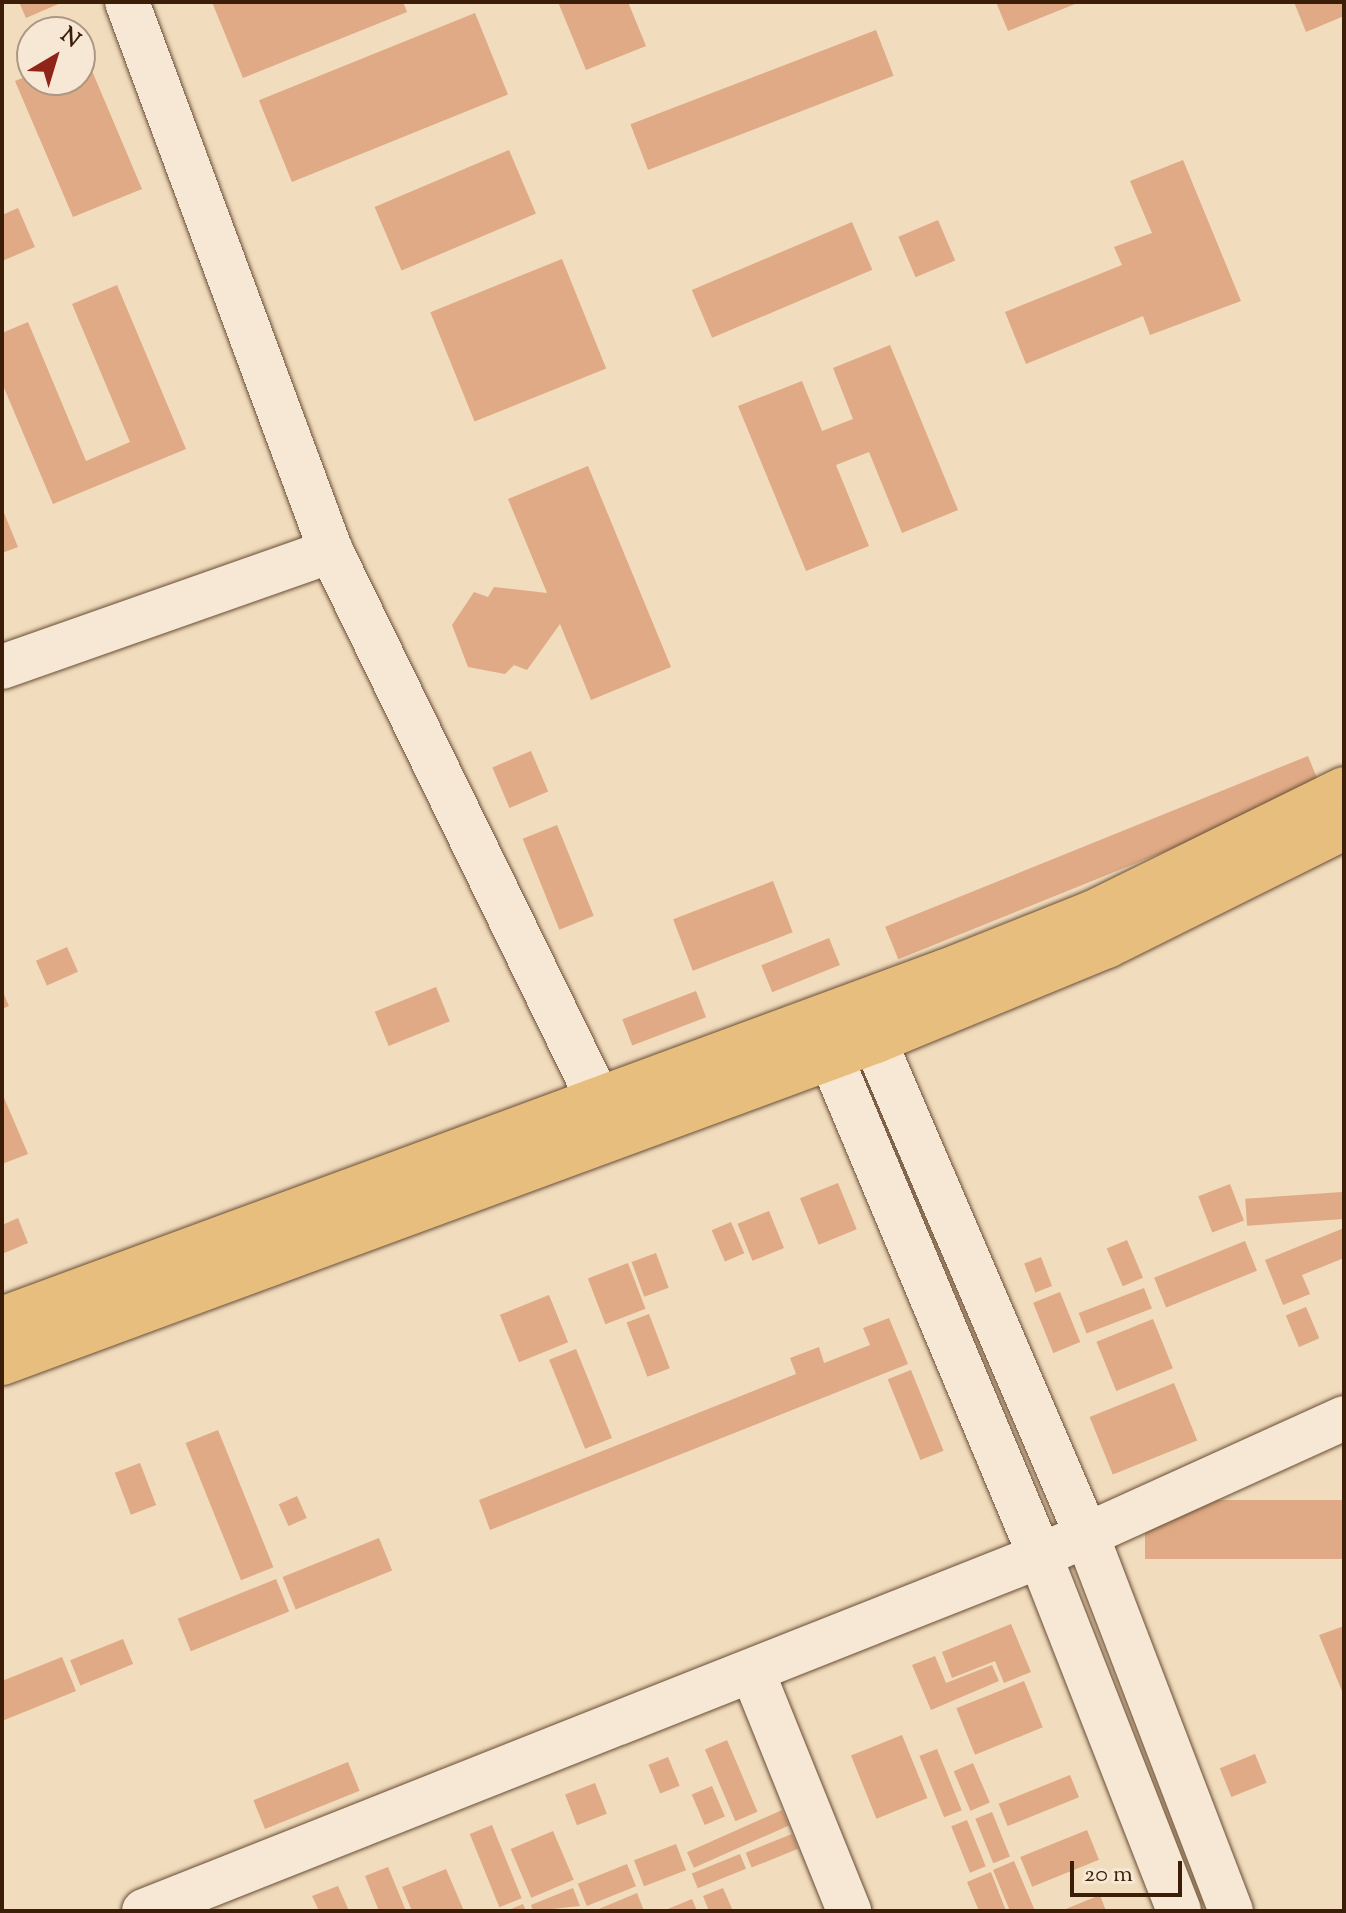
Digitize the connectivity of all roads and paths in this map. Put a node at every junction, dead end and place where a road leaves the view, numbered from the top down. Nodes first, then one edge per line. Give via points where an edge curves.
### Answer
1 (127, 2) edge
2 (331, 551) junction
3 (2, 667) edge
4 (1344, 789) edge
5 (1344, 828) edge
6 (867, 1022) junction
7 (822, 1039) junction
8 (598, 1099) junction
9 (2, 1319) edge
10 (2, 1363) edge
11 (1344, 1418) edge
12 (1087, 1536) junction
13 (1040, 1556) junction
14 (753, 1673) junction
15 (167, 1907) edge
16 (849, 1911) edge
17 (1179, 1911) edge
18 (1231, 1911) edge

1 - 2 street
2 - 3 street
2 - 8 street
4 - 6 main road
5 - 6 main road via 1107,946
6 - 7 main road
6 - 12 street
7 - 8 main road
7 - 10 main road
7 - 13 street
8 - 9 main road
11 - 12 street
12 - 13 street
12 - 18 street
13 - 14 street
13 - 17 street
14 - 15 street
14 - 16 street

